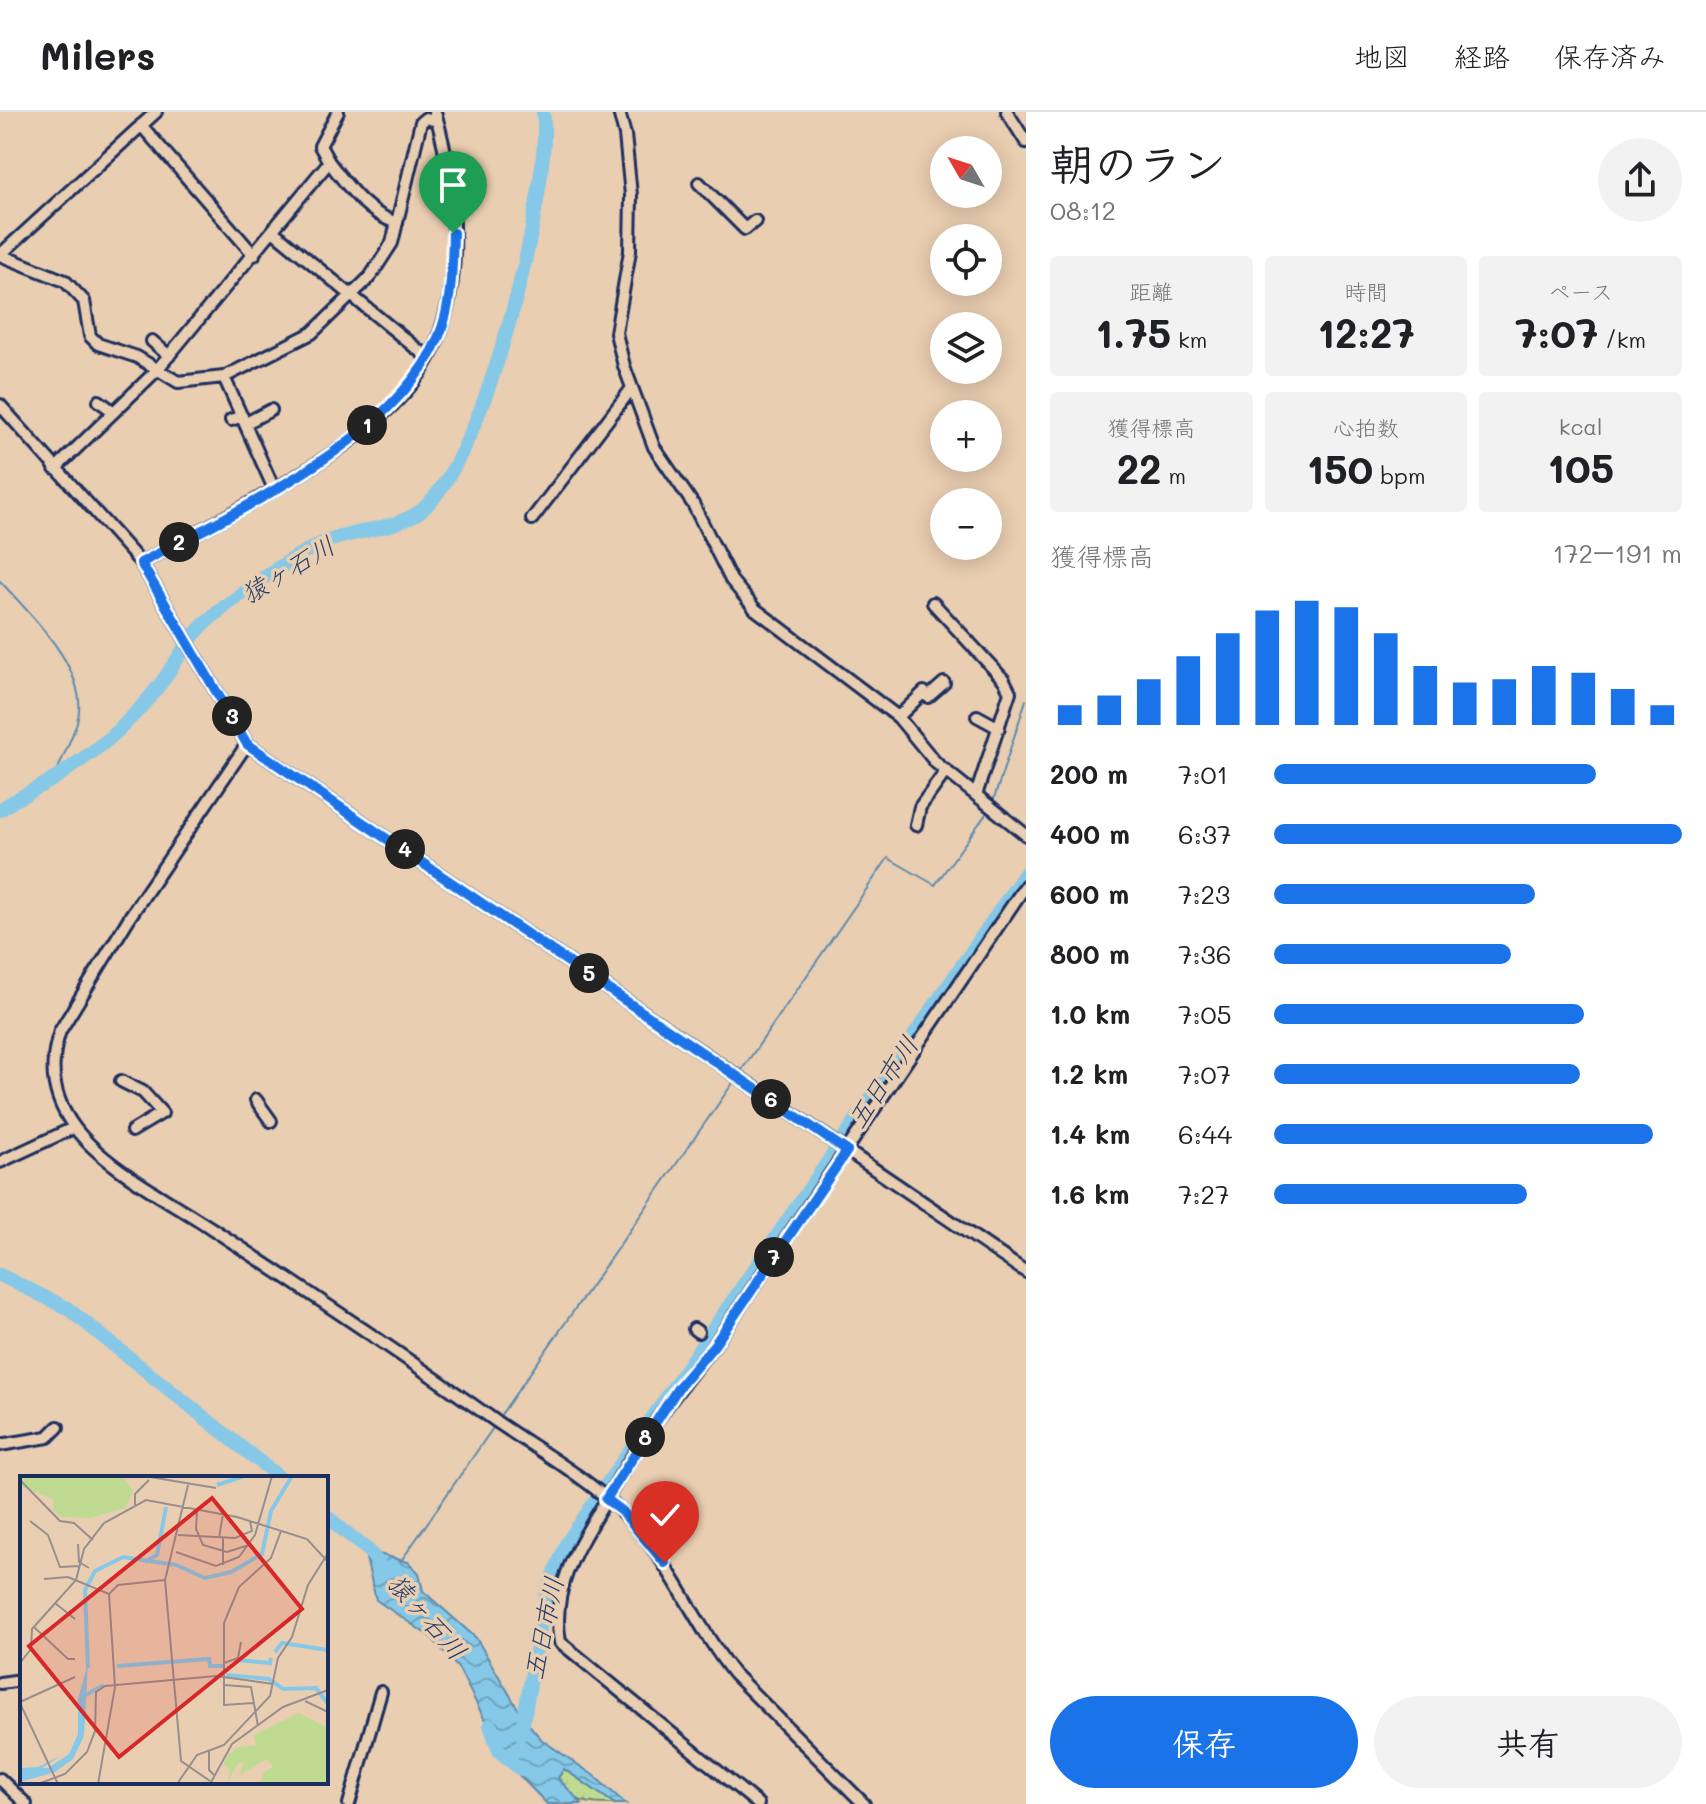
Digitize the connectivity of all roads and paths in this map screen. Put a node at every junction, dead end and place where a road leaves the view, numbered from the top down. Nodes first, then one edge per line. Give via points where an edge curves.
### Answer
1 (156, 112) edge
2 (338, 112) edge
3 (619, 112) edge
4 (1007, 112) edge
5 (436, 116) edge
6 (141, 125) junction
7 (1026, 142) edge
8 (329, 162) junction
9 (699, 183) dead end
10 (755, 221) dead end
11 (397, 223) junction
12 (274, 232) junction
13 (0, 255) edge
14 (254, 255) junction
15 (353, 297) junction
16 (152, 341) dead end
17 (169, 356) junction
18 (428, 358) junction
19 (156, 371) junction
20 (224, 377) junction
21 (632, 388) junction
22 (99, 401) dead end
23 (0, 405) edge
24 (271, 410) dead end
25 (114, 412) junction
26 (231, 420) dead end
27 (244, 420) junction
28 (55, 469) junction
29 (274, 489) junction
30 (532, 519) dead end
31 (141, 563) junction
32 (933, 603) dead end
33 (944, 683) dead end
34 (977, 716) dead end
35 (898, 717) junction
36 (999, 728) junction
37 (247, 744) junction
38 (946, 771) junction
39 (976, 795) junction
40 (916, 825) dead end
41 (1026, 835) edge
42 (1026, 885) edge
43 (121, 1081) dead end
44 (256, 1100) dead end
45 (271, 1121) dead end
46 (72, 1125) junction
47 (132, 1131) dead end
48 (846, 1150) junction
49 (0, 1162) edge
50 (1026, 1272) edge
51 (58, 1427) dead end
52 (0, 1445) edge
53 (605, 1498) junction
54 (20, 1680) edge
55 (0, 1683) edge
56 (381, 1692) dead end
57 (0, 1779) edge
58 (26, 1804) edge
59 (349, 1804) edge
60 (758, 1804) edge
61 (864, 1804) edge

1 - 6 street
2 - 8 street via 320,146
3 - 21 street via 631,195 630,251 616,333
4 - 7 street
5 - 11 street via 421,122
5 - 18 street via 447,160 453,233 445,314
6 - 13 street
6 - 14 street
8 - 11 street via 356,197
8 - 12 street
9 - 10 street via 745,229
11 - 15 street via 385,256
12 - 14 street
12 - 15 street
13 - 19 street via 65,281 84,301 90,336 98,344 137,357
14 - 17 street
15 - 18 street
15 - 20 street via 312,333
16 - 17 street
17 - 19 street
18 - 29 street via 401,397
19 - 20 street via 178,382
19 - 25 street
20 - 27 street
21 - 30 street
21 - 35 street via 654,447 693,504 731,580 755,609
22 - 25 street
23 - 28 street
24 - 27 street
25 - 28 street
26 - 27 street
27 - 29 street
28 - 31 street
29 - 31 street
31 - 37 street
32 - 36 street via 1004,680 1010,692
33 - 35 street via 928,697 924,692
34 - 36 street
35 - 38 street
36 - 39 street
37 - 46 street via 60,1031 52,1076
37 - 48 street
38 - 39 street
38 - 40 street via 920,807
39 - 41 street
42 - 48 street
43 - 47 street via 143,1092 162,1113
44 - 45 street
46 - 49 street
46 - 53 street via 128,1173 396,1350
48 - 50 street
48 - 53 street
51 - 52 street via 48,1437
53 - 60 street via 568,1566 559,1599 560,1642
53 - 61 street via 665,1563 734,1674
54 - 55 street
56 - 59 street
57 - 58 street

